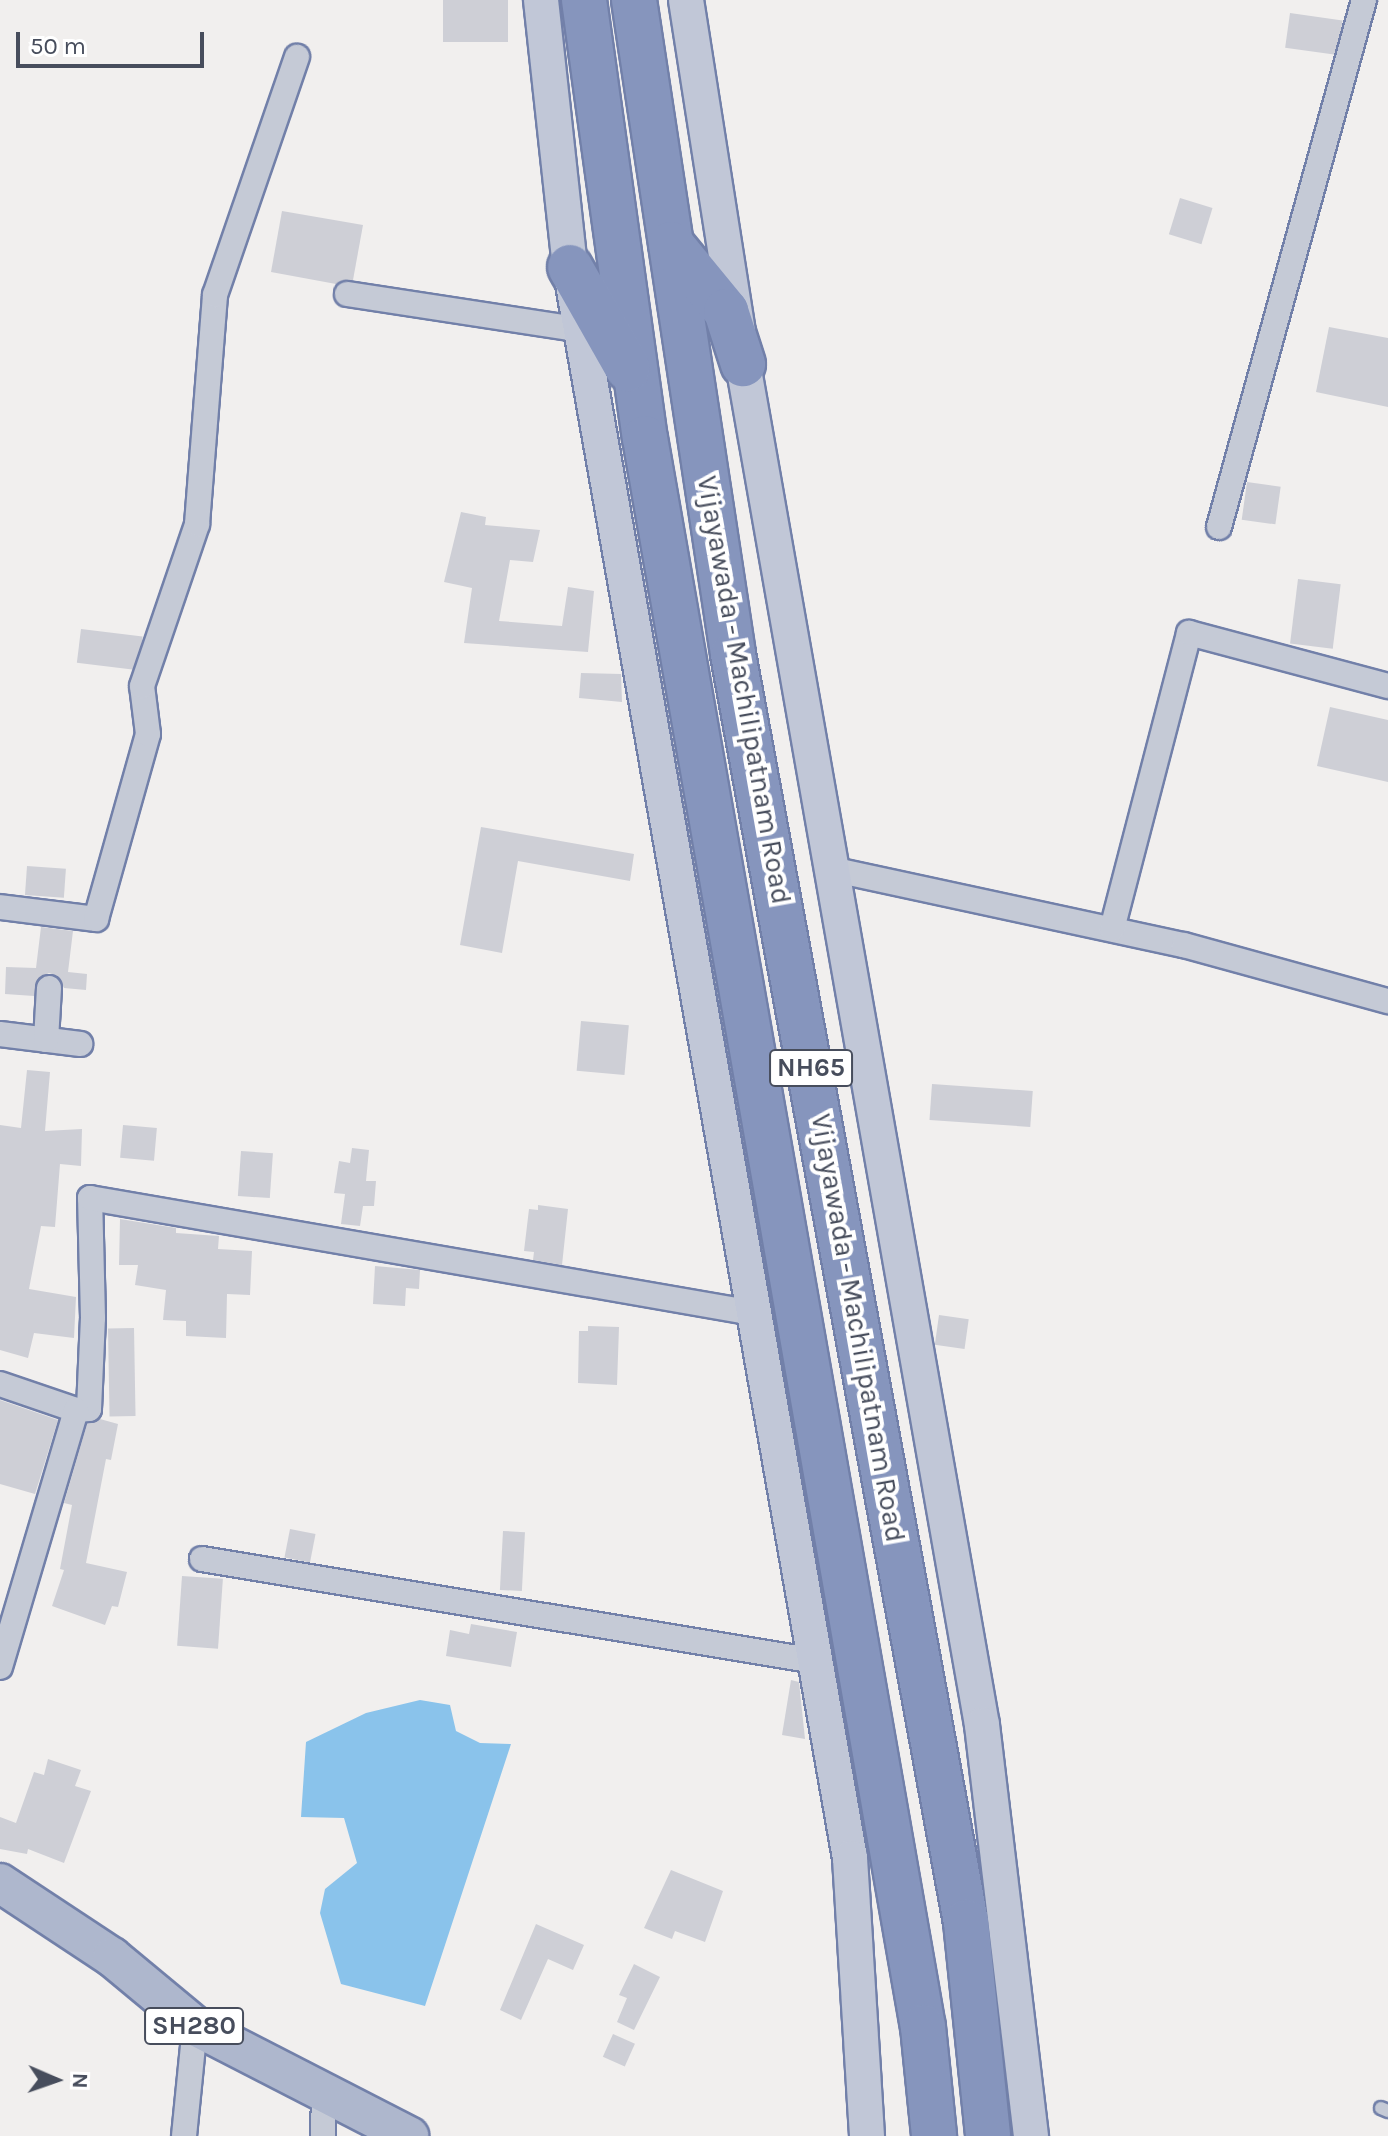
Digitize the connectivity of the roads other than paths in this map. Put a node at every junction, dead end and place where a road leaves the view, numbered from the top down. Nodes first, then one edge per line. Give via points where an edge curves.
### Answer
1 (541, 0) edge
2 (584, 0) edge
3 (634, 0) edge
4 (686, 0) edge
5 (1364, 0) edge
6 (297, 57) dead end
7 (671, 244) junction
8 (570, 267) junction
9 (347, 294) dead end
10 (581, 330) junction
11 (743, 364) junction
12 (637, 381) junction
13 (1219, 527) dead end
14 (1388, 686) edge
15 (831, 869) junction
16 (0, 907) edge
17 (1112, 929) junction
18 (49, 988) dead end
19 (1388, 1001) edge
20 (0, 1034) edge
21 (46, 1040) junction
22 (80, 1044) dead end
23 (754, 1313) junction
24 (0, 1384) edge
25 (76, 1410) junction
26 (202, 1559) dead end
27 (815, 1661) junction
28 (0, 1667) edge
29 (0, 1883) edge
30 (195, 2026) junction
31 (324, 2092) junction
32 (184, 2136) edge
33 (323, 2136) edge
34 (409, 2136) edge
35 (867, 2136) edge
36 (934, 2136) edge
37 (988, 2136) edge
38 (1031, 2136) edge

1 - 8 street
2 - 12 highway, Vijayawada - Machilipatnam Road / NH65
3 - 7 highway, Vijayawada - Machilipatnam Road / NH65
4 - 11 street
5 - 13 street
6 - 16 street via 215,295 197,524 142,686 148,734 96,919
7 - 11 highway via 726,311
7 - 37 highway, Vijayawada - Machilipatnam Road / NH65 via 733,654 966,1922
8 - 10 street
8 - 12 highway via 601,329
9 - 10 street
10 - 23 street
11 - 15 street
12 - 36 highway, Vijayawada - Machilipatnam Road / NH65 via 730,947 921,2012
14 - 17 street via 1189,633
15 - 17 street
15 - 38 street via 982,1725
17 - 19 street
18 - 21 street
20 - 21 street
21 - 22 street
23 - 25 street via 90,1198 89,1409
23 - 27 street
24 - 25 street
25 - 28 street
26 - 27 street
27 - 35 street via 850,1858
29 - 30 main road, SH280 via 112,1957
30 - 31 main road, SH280
30 - 32 street
31 - 33 street
31 - 34 main road, SH280

